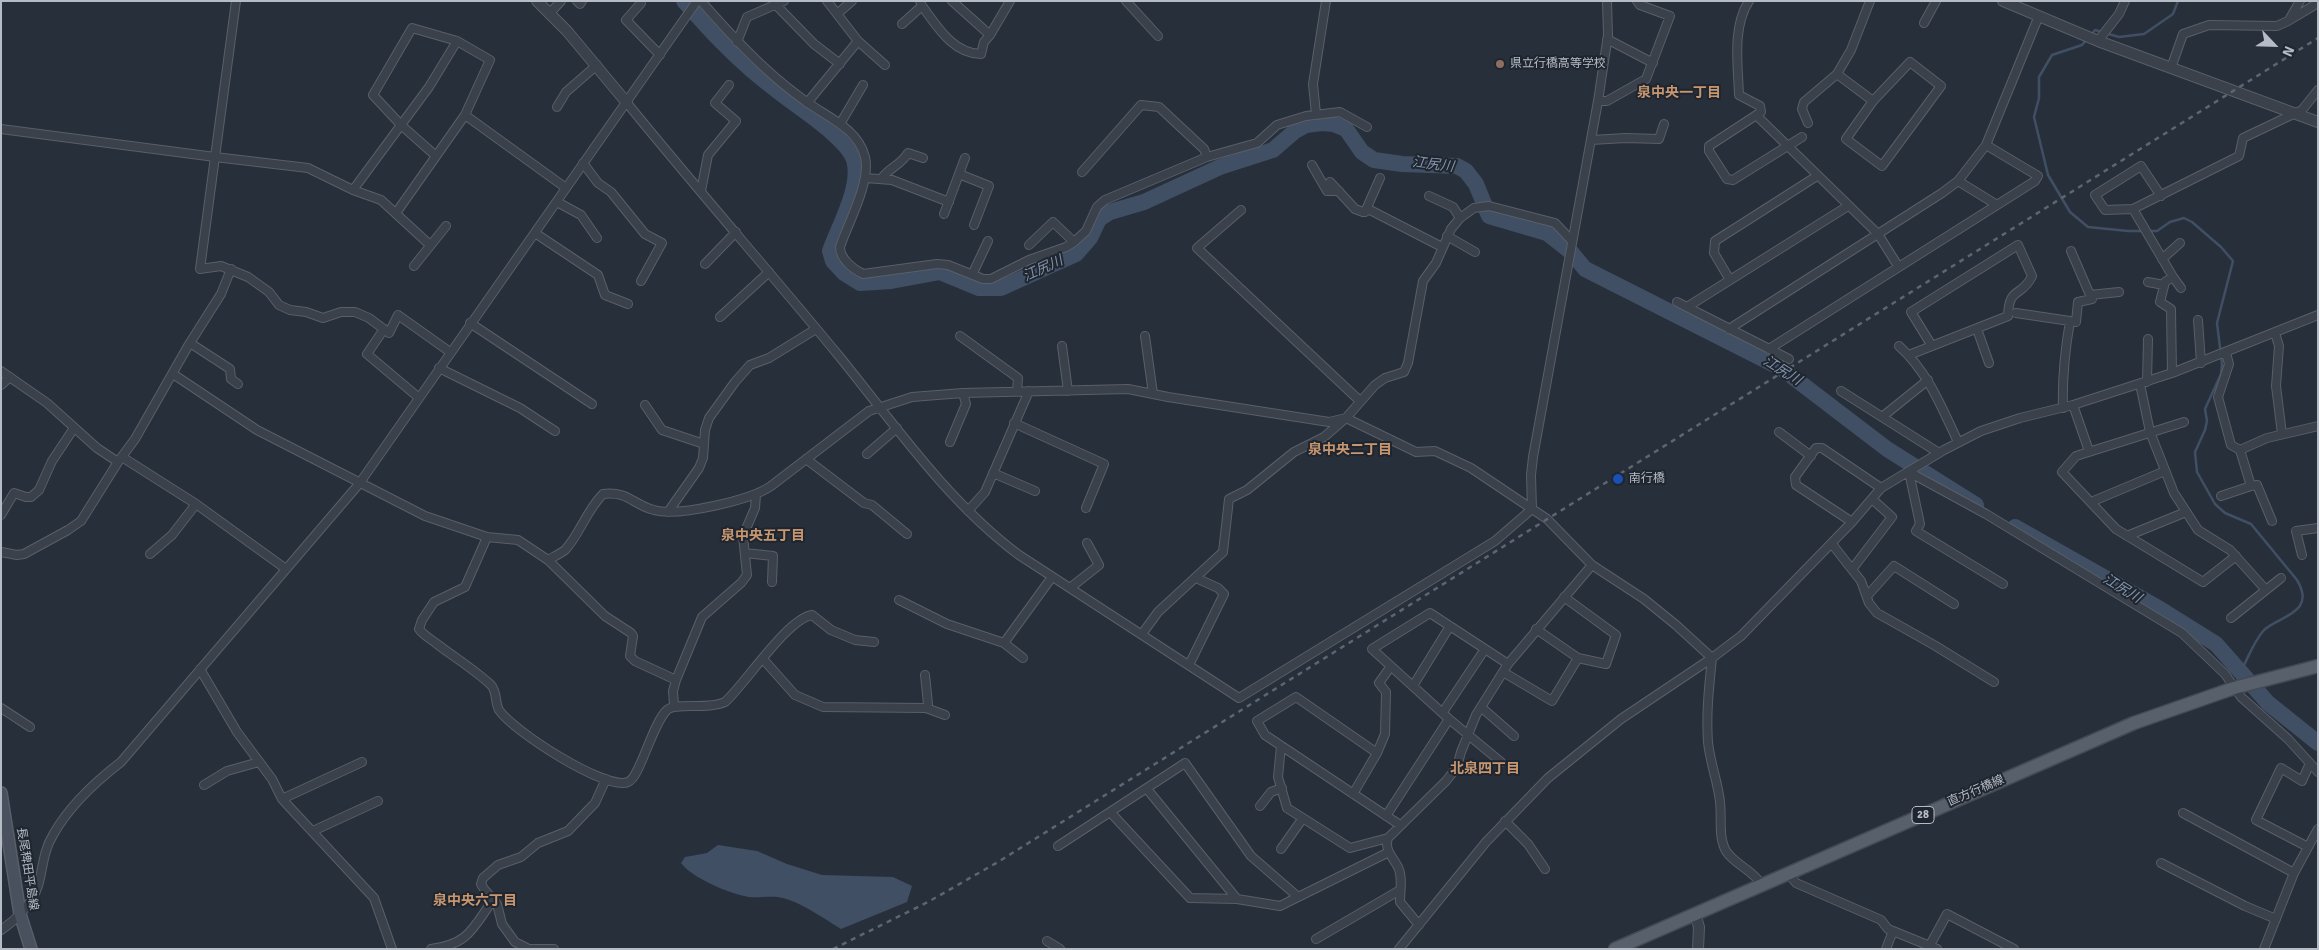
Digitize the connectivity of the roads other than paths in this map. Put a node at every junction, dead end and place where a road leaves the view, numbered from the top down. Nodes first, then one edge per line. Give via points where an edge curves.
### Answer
1 (236, 1) edge
2 (537, 1) edge
3 (561, 1) edge
4 (577, 1) edge
5 (582, 1) edge
6 (699, 1) edge
7 (784, 1) edge
8 (827, 1) edge
9 (852, 1) edge
10 (952, 1) edge
11 (1010, 1) edge
12 (1126, 1) edge
13 (1326, 1) edge
14 (1608, 1) edge
15 (1637, 1) edge
16 (1749, 1) edge
17 (1870, 1) edge
18 (1936, 1) edge
19 (2003, 1) edge
20 (2125, 1) edge
21 (2300, 1) edge
22 (641, 3) dead end
23 (2318, 3) edge
24 (775, 4) junction
25 (921, 4) edge
26 (549, 14) junction
27 (837, 14) junction
28 (2038, 18) junction
29 (2288, 21) junction
30 (1924, 23) dead end
31 (902, 24) dead end
32 (990, 35) junction
33 (1158, 36) dead end
34 (1607, 39) junction
35 (457, 41) junction
36 (858, 41) junction
37 (2098, 41) junction
38 (737, 42) junction
39 (660, 55) junction
40 (1652, 63) junction
41 (840, 64) junction
42 (597, 65) junction
43 (885, 65) dead end
44 (2171, 68) junction
45 (1837, 74) junction
46 (729, 85) dead end
47 (863, 85) dead end
48 (2318, 90) edge
49 (1598, 101) junction
50 (1873, 101) junction
51 (627, 103) junction
52 (808, 103) junction
53 (557, 107) dead end
54 (1316, 114) junction
55 (2295, 114) junction
56 (465, 115) junction
57 (1757, 116) junction
58 (2318, 122) edge
59 (1808, 123) dead end
60 (840, 124) junction
61 (1664, 124) dead end
62 (401, 125) junction
63 (1367, 127) dead end
64 (1, 129) edge
65 (1802, 137) dead end
66 (1591, 140) junction
67 (1986, 145) junction
68 (1788, 146) junction
69 (436, 156) junction
70 (215, 157) junction
71 (1207, 157) junction
72 (923, 158) dead end
73 (965, 158) dead end
74 (584, 163) junction
75 (1312, 165) dead end
76 (1082, 172) dead end
77 (959, 174) junction
78 (1817, 176) junction
79 (865, 178) junction
80 (882, 178) junction
81 (1380, 178) dead end
82 (1958, 181) junction
83 (1330, 182) dead end
84 (566, 188) junction
85 (353, 190) junction
86 (702, 191) junction
87 (1339, 192) junction
88 (1429, 196) dead end
89 (2161, 196) junction
90 (557, 202) junction
91 (948, 202) junction
92 (1997, 205) junction
93 (1848, 206) junction
94 (2133, 209) junction
95 (1241, 210) dead end
96 (1365, 212) junction
97 (396, 213) junction
98 (944, 214) dead end
99 (1460, 218) junction
100 (974, 225) dead end
101 (446, 226) dead end
102 (736, 232) junction
103 (535, 233) junction
104 (1878, 234) junction
105 (1447, 236) junction
106 (597, 238) dead end
107 (988, 241) dead end
108 (1572, 241) junction
109 (1074, 242) junction
110 (2180, 243) dead end
111 (430, 245) junction
112 (1028, 245) dead end
113 (1442, 247) junction
114 (2071, 251) dead end
115 (1475, 252) dead end
116 (2162, 259) junction
117 (705, 264) dead end
118 (414, 266) dead end
119 (1898, 266) junction
120 (231, 269) junction
121 (769, 272) junction
122 (972, 275) junction
123 (2173, 277) junction
124 (1730, 280) junction
125 (641, 281) dead end
126 (2148, 282) dead end
127 (2164, 285) junction
128 (2181, 288) dead end
129 (2119, 292) dead end
130 (2090, 295) junction
131 (1677, 302) dead end
132 (628, 304) dead end
133 (1687, 307) junction
134 (2016, 313) dead end
135 (2318, 315) edge
136 (720, 317) dead end
137 (2198, 320) dead end
138 (2070, 321) junction
139 (470, 323) junction
140 (1977, 328) junction
141 (384, 329) junction
142 (816, 329) junction
143 (1729, 329) junction
144 (2275, 333) junction
145 (960, 336) dead end
146 (1145, 336) dead end
147 (2148, 339) dead end
148 (190, 343) junction
149 (1062, 346) dead end
150 (1899, 346) dead end
151 (1932, 346) junction
152 (1769, 349) junction
153 (450, 352) junction
154 (2226, 353) junction
155 (1909, 355) junction
156 (1789, 359) dead end
157 (1989, 362) dead end
158 (2200, 363) junction
159 (439, 368) junction
160 (1, 371) edge
161 (173, 374) junction
162 (2172, 374) junction
163 (10, 377) junction
164 (1928, 380) junction
165 (2143, 383) junction
166 (238, 384) dead end
167 (1, 385) edge
168 (1017, 391) junction
169 (1029, 391) junction
170 (1068, 391) junction
171 (1841, 391) dead end
172 (963, 393) junction
173 (1154, 394) junction
174 (418, 397) junction
175 (1360, 401) junction
176 (592, 404) dead end
177 (2073, 405) junction
178 (645, 406) dead end
179 (880, 407) junction
180 (2063, 408) junction
181 (1882, 417) junction
182 (1346, 418) junction
183 (2184, 422) dead end
184 (1014, 423) junction
185 (2318, 426) edge
186 (74, 428) junction
187 (897, 428) junction
188 (554, 432) dead end
189 (1779, 432) dead end
190 (2150, 432) junction
191 (2282, 434) junction
192 (950, 442) dead end
193 (1958, 442) junction
194 (704, 444) junction
195 (2240, 450) junction
196 (2088, 451) junction
197 (1939, 453) junction
198 (866, 454) dead end
199 (1811, 456) junction
200 (120, 459) junction
201 (806, 459) junction
202 (2165, 471) junction
203 (1909, 472) junction
204 (993, 473) junction
205 (360, 484) junction
206 (2251, 486) junction
207 (1881, 488) junction
208 (1035, 491) dead end
209 (756, 495) junction
210 (2222, 496) dead end
211 (1872, 499) junction
212 (2090, 502) junction
213 (196, 504) junction
214 (1086, 508) dead end
215 (1532, 508) junction
216 (668, 512) junction
217 (968, 512) junction
218 (2186, 512) junction
219 (1, 515) edge
220 (2272, 521) dead end
221 (1852, 522) junction
222 (2318, 528) edge
223 (907, 534) dead end
224 (2127, 536) junction
225 (487, 537) junction
226 (1087, 543) dead end
227 (1832, 544) junction
228 (1, 552) edge
229 (745, 553) junction
230 (150, 554) dead end
231 (2236, 556) junction
232 (2302, 556) dead end
233 (548, 560) junction
234 (1592, 565) junction
235 (1853, 568) junction
236 (286, 569) junction
237 (1052, 577) junction
238 (1196, 578) junction
239 (2281, 578) dead end
240 (772, 582) dead end
241 (2003, 584) dead end
242 (1070, 588) junction
243 (2266, 590) junction
244 (1867, 596) junction
245 (1564, 597) junction
246 (899, 600) dead end
247 (1954, 604) dead end
248 (2231, 618) dead end
249 (1450, 626) junction
250 (1536, 629) junction
251 (1142, 634) junction
252 (874, 642) dead end
253 (1004, 643) junction
254 (1485, 649) junction
255 (1023, 658) dead end
256 (1578, 658) junction
257 (1712, 658) junction
258 (762, 659) junction
259 (1188, 664) junction
260 (1508, 664) junction
261 (1391, 666) junction
262 (2318, 666) edge
263 (200, 669) junction
264 (1504, 672) junction
265 (925, 675) dead end
266 (676, 680) junction
267 (1994, 682) dead end
268 (1413, 686) junction
269 (2234, 688) junction
270 (674, 705) junction
271 (1482, 707) junction
272 (1, 708) edge
273 (926, 708) junction
274 (1444, 712) junction
275 (945, 715) dead end
276 (1449, 719) junction
277 (30, 727) dead end
278 (1468, 734) junction
279 (1514, 736) dead end
280 (1281, 746) junction
281 (1377, 753) junction
282 (259, 762) junction
283 (362, 762) dead end
284 (1501, 762) dead end
285 (2310, 763) junction
286 (2318, 772) edge
287 (606, 778) junction
288 (204, 785) dead end
289 (1282, 788) junction
290 (1147, 789) junction
291 (1, 793) edge
292 (1353, 794) junction
293 (282, 799) junction
294 (378, 800) dead end
295 (1260, 806) dead end
296 (1111, 813) junction
297 (2183, 813) dead end
298 (1386, 816) junction
299 (1303, 818) junction
300 (1505, 821) junction
301 (1400, 825) junction
302 (2318, 829) edge
303 (314, 831) junction
304 (1388, 838) junction
305 (1058, 846) dead end
306 (2308, 848) junction
307 (1281, 849) dead end
308 (1389, 852) junction
309 (2161, 863) dead end
310 (1545, 869) dead end
311 (2294, 872) junction
312 (1788, 873) junction
313 (1762, 885) junction
314 (1400, 890) junction
315 (1297, 896) junction
316 (1237, 899) junction
317 (493, 900) junction
318 (20, 914) junction
319 (1695, 914) junction
320 (2276, 919) junction
321 (1419, 925) junction
322 (1, 930) edge
323 (1893, 931) junction
324 (1316, 939) dead end
325 (1047, 941) dead end
326 (1930, 945) junction
327 (31, 949) edge
328 (392, 949) edge
329 (431, 949) edge
330 (554, 949) edge
331 (1060, 949) edge
332 (1398, 949) edge
333 (1614, 949) edge
334 (1698, 949) edge
335 (1886, 949) edge
336 (1937, 949) edge
337 (2014, 949) edge
338 (2264, 949) edge

1 - 70 street
2 - 26 street
3 - 26 street
4 - 5 street via 580,4
6 - 38 street
6 - 39 street
7 - 24 street
8 - 27 street
9 - 27 street
10 - 32 street
11 - 32 street
12 - 33 street
13 - 54 street via 1313,84
14 - 34 street
15 - 40 street via 1670,16
16 - 57 street via 1743,11 1737,51 1739,95 1760,106 1762,112
17 - 45 street via 1851,50
18 - 30 street
19 - 28 street
20 - 37 street
21 - 29 street
22 - 39 street via 626,20
23 - 29 street
24 - 38 street via 747,16
24 - 41 street via 814,44
25 - 31 street
25 - 32 street via 938,30 971,54 981,54
26 - 42 street
27 - 36 street
28 - 37 street
28 - 67 street
29 - 44 street via 2277,26 2209,25 2183,34
34 - 40 street
34 - 49 street
35 - 56 street via 490,60
35 - 62 street
35 - 62 street via 412,28 373,95
36 - 41 street
36 - 43 street
37 - 44 street
38 - 52 street
39 - 51 street
40 - 49 street via 1646,79 1607,101
41 - 52 street
42 - 51 street
42 - 53 street via 566,92
44 - 55 street
45 - 50 street
45 - 59 street via 1804,102 1802,108
46 - 86 street via 715,103 736,121 708,155
47 - 60 street
48 - 55 street
49 - 66 street
50 - 50 street via 1910,62 1941,86 1882,166 1846,139
51 - 74 street
51 - 86 street
52 - 60 street
54 - 63 street via 1340,112
54 - 71 street via 1277,125 1257,143
55 - 58 street
55 - 89 street via 2243,138 2239,156
56 - 69 street
56 - 84 street
57 - 68 street
57 - 68 street via 1709,146 1727,179 1733,180
60 - 79 street via 861,147 865,157
61 - 66 street via 1659,139
62 - 69 street
62 - 85 street
64 - 70 street
65 - 68 street
66 - 108 street
67 - 82 street
67 - 92 street via 2038,176
68 - 78 street
69 - 97 street
70 - 85 street via 308,168
70 - 120 street via 200,269 221,266
71 - 76 street via 1204,149 1159,107 1140,105
71 - 109 street via 1105,200 1097,207 1086,231
72 - 80 street via 908,153 902,163 889,169
73 - 77 street
74 - 84 street
74 - 125 street via 645,234 662,243
75 - 87 street via 1326,191
77 - 91 street
77 - 100 street via 989,186
78 - 93 street
78 - 124 street via 1715,241 1714,253
79 - 80 street
79 - 122 street via 840,248 844,258 856,270 868,274 937,264
80 - 91 street
81 - 96 street
82 - 92 street
82 - 104 street
83 - 87 street
84 - 90 street
85 - 97 street via 381,200
86 - 102 street
87 - 96 street via 1355,209
88 - 99 street via 1453,208
89 - 94 street
89 - 94 street via 2141,166 2095,195 2105,210
90 - 103 street
90 - 106 street via 581,215
91 - 98 street
92 - 119 street
93 - 104 street
93 - 124 street
94 - 116 street
95 - 175 street via 1197,248
96 - 113 street via 1370,210
97 - 111 street
99 - 105 street
99 - 108 street via 1474,208 1489,206 1555,223
101 - 111 street
102 - 117 street
102 - 121 street
103 - 132 street via 598,275 605,295
103 - 139 street
104 - 119 street
104 - 143 street
105 - 113 street
105 - 115 street
107 - 122 street
108 - 215 street via 1533,457
109 - 112 street via 1053,222
109 - 122 street via 991,279
110 - 116 street
111 - 118 street
113 - 175 street via 1436,263 1423,281 1406,369 1385,378
114 - 130 street
116 - 123 street
119 - 152 street
120 - 141 street via 248,276 269,292 279,305 290,310 322,318 354,312
120 - 148 street via 221,294
121 - 136 street
121 - 142 street
123 - 127 street
123 - 128 street
124 - 133 street
126 - 127 street
127 - 162 street via 2160,302 2171,309
129 - 130 street
130 - 138 street via 2092,299 2078,302 2076,322
131 - 133 street
133 - 143 street
134 - 138 street
135 - 144 street
137 - 158 street
138 - 180 street via 2062,374
139 - 153 street
139 - 176 street
140 - 151 street
140 - 151 street via 2008,316 2008,302 2012,294 2028,285 2032,276 2018,245 1911,312
140 - 157 street
141 - 153 street via 389,333 398,315
141 - 174 street via 367,354
142 - 179 street
142 - 194 street via 743,372 709,418
143 - 152 street
144 - 154 street
144 - 191 street via 2279,346 2276,386
145 - 168 street via 1018,378
146 - 173 street
147 - 165 street
148 - 161 street
148 - 166 street via 230,369 232,380
149 - 170 street
150 - 155 street
151 - 155 street
152 - 156 street
153 - 159 street
154 - 158 street
154 - 195 street via 2229,364 2218,397 2231,445
155 - 164 street
158 - 162 street
159 - 174 street
159 - 188 street via 520,408
160 - 163 street
161 - 200 street
161 - 205 street via 257,430 335,468
162 - 165 street
163 - 167 street
163 - 186 street
164 - 181 street
164 - 193 street
165 - 177 street
165 - 190 street
168 - 169 street
168 - 172 street
169 - 170 street
169 - 184 street
170 - 173 street via 1128,389
171 - 181 street
172 - 179 street via 912,397
172 - 192 street via 966,404
173 - 182 street via 1329,422
174 - 205 street
175 - 182 street
177 - 180 street
177 - 196 street
178 - 194 street via 662,430
179 - 187 street
179 - 201 street
180 - 193 street via 2004,423
181 - 197 street
182 - 215 street via 1416,452 1435,451 1471,468
182 - 238 street via 1324,437 1294,452 1247,490 1229,499 1224,552
183 - 190 street
184 - 204 street
184 - 214 street via 1104,464
185 - 191 street
186 - 200 street via 97,448
186 - 219 street via 52,461 40,490 26,498 14,493
187 - 198 street
187 - 217 street
189 - 199 street
190 - 196 street
190 - 202 street
191 - 195 street
193 - 197 street
194 - 216 street via 699,468
195 - 206 street
196 - 212 street via 2076,456 2062,472
197 - 203 street
199 - 207 street via 1816,448 1822,448
199 - 221 street via 1795,477 1796,485
200 - 213 street
200 - 228 street via 80,520 68,530 24,554 17,556
201 - 209 street
201 - 223 street
202 - 212 street
202 - 218 street
203 - 207 street
203 - 241 street via 1920,524 1916,531
203 - 269 street via 1986,514 2182,633 2225,674
204 - 208 street
204 - 217 street via 985,492
205 - 225 street via 438,522
205 - 236 street
206 - 210 street
206 - 220 street via 2257,485
207 - 211 street
209 - 216 street
209 - 229 street via 755,508 743,536
211 - 221 street
211 - 235 street via 1892,517
212 - 224 street
213 - 230 street via 172,536
213 - 236 street
215 - 234 street
215 - 259 street via 1495,541 1240,698
216 - 233 street via 652,510 626,495 604,494 564,551
217 - 237 street via 996,538
218 - 224 street
218 - 231 street via 2198,530
221 - 227 street
222 - 232 street via 2296,531
224 - 231 street via 2203,582
225 - 233 street via 518,540
225 - 287 street via 465,586 434,602 419,629 493,687 498,709 516,729 561,758
226 - 242 street via 1100,565
227 - 235 street
227 - 257 street via 1742,636
229 - 240 street via 773,556
229 - 266 street via 748,571 745,579 702,617
231 - 243 street
233 - 266 street via 605,616 631,633 630,656 634,661
234 - 245 street
234 - 257 street via 1644,600
235 - 244 street
236 - 263 street
237 - 242 street
237 - 253 street
238 - 251 street via 1158,612
238 - 259 street via 1224,594
239 - 243 street
242 - 251 street
243 - 248 street
244 - 247 street via 1894,566
244 - 267 street via 1868,603 1877,612
245 - 250 street
245 - 256 street via 1616,636 1606,664
246 - 253 street via 948,624
249 - 254 street
249 - 261 street via 1430,613 1372,649
249 - 268 street
250 - 256 street
250 - 260 street
251 - 259 street
252 - 258 street via 855,640 827,628 816,616 809,615 791,628
253 - 255 street
254 - 260 street
254 - 274 street
256 - 264 street via 1552,701
257 - 300 street via 1595,739 1548,778
257 - 313 street via 1706,714 1722,837 1726,851 1756,875
258 - 270 street via 725,702 703,707
258 - 273 street via 795,695 823,707
260 - 264 street
261 - 268 street
261 - 281 street via 1379,684 1386,692 1385,734
262 - 269 main road, 直方行橋線 / 28
263 - 282 street via 236,732
263 - 318 street via 121,762 95,782 63,819 44,857 38,886
264 - 271 street
265 - 273 street
266 - 270 street via 672,691
268 - 274 street
269 - 285 street
269 - 312 main road, 直方行橋線 / 28 via 2134,723
270 - 287 street via 658,720 632,781 620,784
271 - 278 street
271 - 279 street
272 - 277 street
273 - 275 street
274 - 276 street
276 - 278 street
276 - 298 street
278 - 284 street
278 - 301 street via 1457,767
280 - 281 street via 1265,735 1256,720 1296,697
280 - 289 street via 1278,777
280 - 292 street
281 - 292 street
282 - 288 street via 228,771
282 - 293 street
283 - 293 street
285 - 286 street
285 - 306 street via 2302,781 2281,768 2256,820
287 - 317 street via 595,803 568,831 538,843 521,857 498,865 482,878 481,884
289 - 295 street via 1271,792
289 - 299 street via 1287,808
290 - 296 street
290 - 315 street via 1185,763 1251,856
290 - 316 street
291 - 318 main road, 長尾稗田平島線
292 - 298 street
293 - 303 street
294 - 303 street
296 - 305 street
296 - 316 street via 1190,898
297 - 311 street
298 - 301 street
299 - 304 street via 1350,848
299 - 307 street
300 - 310 street via 1528,844
300 - 321 street
301 - 304 street
302 - 306 street
303 - 328 street via 374,898
304 - 308 street
306 - 311 street
308 - 314 street via 1398,868
308 - 315 street
309 - 320 street
311 - 320 street
312 - 313 main road, 直方行橋線 / 28
312 - 323 street via 1796,883 1882,920
313 - 319 main road, 直方行橋線 / 28
314 - 321 street via 1400,902
314 - 324 street
315 - 316 street via 1280,906
317 - 329 street via 466,937 450,946
317 - 330 street via 500,910 502,924 519,945 529,949
318 - 322 street
318 - 327 main road, 長尾稗田平島線
319 - 333 main road, 直方行橋線 / 28
319 - 334 street via 1699,927
320 - 338 street
321 - 332 street
323 - 326 street
323 - 335 street
325 - 331 street
326 - 336 street
326 - 337 street via 1946,914

